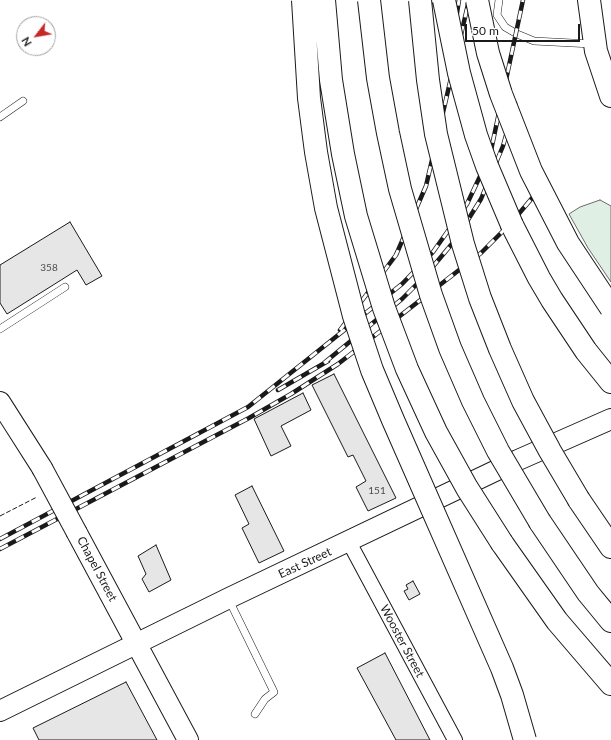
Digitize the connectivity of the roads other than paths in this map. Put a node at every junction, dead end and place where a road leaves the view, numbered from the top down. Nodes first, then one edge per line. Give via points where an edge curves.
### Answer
1 (304, 0) edge
2 (324, 0) edge
3 (369, 0) edge
4 (420, 0) edge
5 (444, 0) edge
6 (477, 0) edge
7 (499, 0) edge
8 (589, 2) edge
9 (594, 44) junction
10 (611, 96) edge
11 (23, 101) dead end
12 (0, 117) edge
13 (65, 286) dead end
14 (611, 308) edge
15 (0, 329) edge
16 (611, 382) edge
17 (0, 402) edge
18 (611, 419) edge
19 (349, 542) junction
20 (611, 547) edge
21 (228, 598) junction
22 (611, 621) edge
23 (137, 644) junction
24 (611, 684) edge
25 (0, 711) edge
26 (255, 714) dead end
27 (188, 740) edge
28 (455, 740) edge
29 (525, 740) edge

1 - 29 main road, bridge via 309,98 316,152 327,216 354,316 372,370 393,420 502,668
2 - 24 main road, bridge via 330,80 356,216 384,308 407,369 436,432 484,516 557,621
3 - 22 main road, bridge via 378,78 400,189 431,295 450,348 485,426 525,499 588,593
4 - 20 main road, bridge via 436,134 463,244 480,298 500,350 533,420 579,500
5 - 16 main road, bridge via 467,103 500,199 539,278 586,351
6 - 14 main road, bridge via 488,52 501,94 531,171 568,243
7 - 9 lane via 497,15 505,27 517,34 534,41
8 - 9 main road
9 - 10 main road via 602,75
11 - 12 lane
13 - 15 lane
17 - 23 main road, Chapel Street, bridge via 42,468
18 - 19 main road, East Street via 525,457
19 - 21 main road, East Street
19 - 28 street, Wooster Street
21 - 23 main road, East Street
21 - 26 lane via 274,692
23 - 25 main road, East Street
23 - 27 main road, Chapel Street

